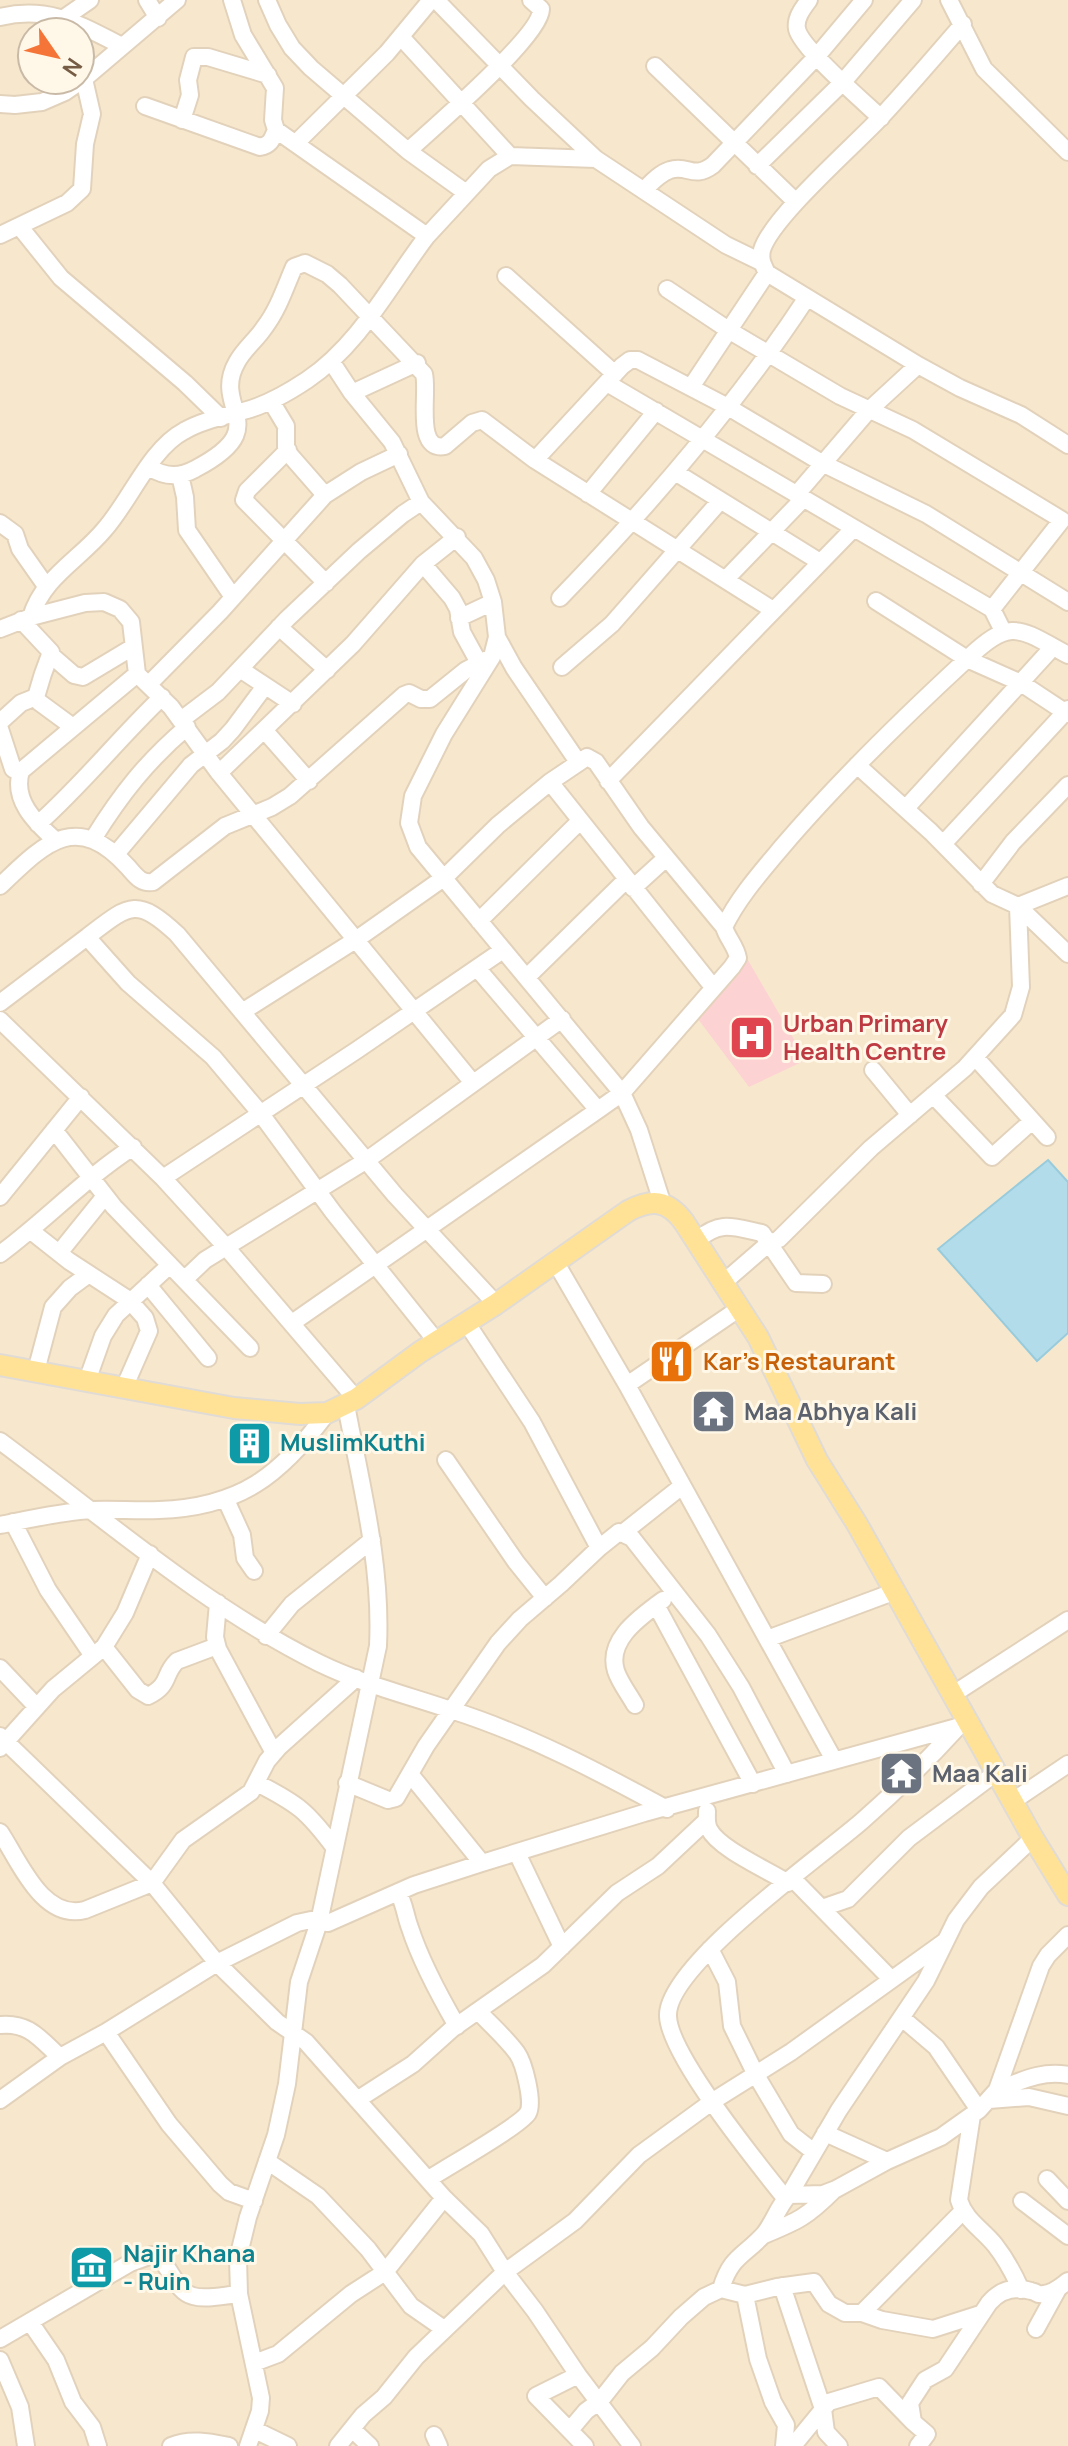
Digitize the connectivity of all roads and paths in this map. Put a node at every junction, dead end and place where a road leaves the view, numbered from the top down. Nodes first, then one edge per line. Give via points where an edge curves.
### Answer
1 (37, 0) edge
2 (90, 0) edge
3 (147, 0) edge
4 (177, 0) edge
5 (232, 0) edge
6 (267, 0) edge
7 (434, 0) edge
8 (531, 0) edge
9 (809, 0) edge
10 (864, 0) edge
11 (913, 0) edge
12 (949, 0) edge
13 (25, 13) junction
14 (48, 16) edge
15 (67, 16) edge
16 (0, 17) edge
17 (158, 18) junction
18 (963, 24) junction
19 (96, 33) edge
20 (401, 37) junction
21 (122, 46) junction
22 (817, 56) junction
23 (500, 66) junction
24 (655, 66) dead end
25 (96, 69) edge
26 (269, 76) junction
27 (843, 82) junction
28 (344, 95) junction
29 (56, 96) edge
30 (88, 96) edge
31 (461, 103) junction
32 (0, 104) edge
33 (145, 106) dead end
34 (881, 118) junction
35 (182, 120) junction
36 (276, 130) junction
37 (296, 143) junction
38 (734, 143) junction
39 (408, 151) junction
40 (1068, 152) edge
41 (510, 156) junction
42 (596, 159) junction
43 (757, 166) junction
44 (644, 190) junction
45 (465, 192) junction
46 (796, 202) junction
47 (20, 227) junction
48 (0, 235) edge
49 (427, 236) junction
50 (764, 268) junction
51 (506, 276) dead end
52 (667, 289) dead end
53 (806, 299) junction
54 (371, 316) junction
55 (730, 331) junction
56 (770, 354) junction
57 (331, 361) junction
58 (417, 363) junction
59 (918, 365) junction
60 (611, 379) junction
61 (691, 387) junction
62 (352, 393) junction
63 (271, 401) junction
64 (728, 407) junction
65 (656, 411) junction
66 (868, 411) junction
67 (229, 415) junction
68 (703, 439) junction
69 (1068, 445) edge
70 (288, 450) junction
71 (399, 454) junction
72 (535, 460) junction
73 (822, 463) junction
74 (149, 467) junction
75 (675, 472) junction
76 (180, 475) junction
77 (588, 494) junction
78 (325, 495) junction
79 (800, 497) junction
80 (720, 501) junction
81 (421, 502) junction
82 (1066, 519) edge
83 (634, 522) junction
84 (0, 523) edge
85 (853, 529) junction
86 (771, 533) junction
87 (457, 537) junction
88 (285, 540) junction
89 (679, 550) junction
90 (820, 562) junction
91 (423, 564) junction
92 (1021, 571) junction
93 (726, 579) junction
94 (326, 583) junction
95 (46, 586) junction
96 (233, 597) junction
97 (560, 598) dead end
98 (876, 601) dead end
99 (493, 602) junction
100 (1068, 602) edge
101 (992, 609) junction
102 (773, 610) junction
103 (26, 618) junction
104 (459, 618) junction
105 (279, 627) junction
106 (0, 629) edge
107 (1003, 631) junction
108 (497, 637) junction
109 (133, 647) junction
110 (1061, 651) edge
111 (51, 655) junction
112 (486, 659) junction
113 (967, 659) junction
114 (562, 667) dead end
115 (240, 669) junction
116 (327, 670) junction
117 (143, 679) junction
118 (1021, 683) junction
119 (265, 686) junction
120 (36, 697) junction
121 (162, 697) junction
122 (293, 704) junction
123 (1067, 711) edge
124 (0, 722) edge
125 (184, 724) junction
126 (73, 727) junction
127 (0, 729) edge
128 (265, 731) junction
129 (204, 753) junction
130 (578, 762) junction
131 (857, 765) junction
132 (11, 771) edge
133 (219, 773) junction
134 (309, 781) junction
135 (608, 781) junction
136 (550, 782) junction
137 (1068, 785) edge
138 (906, 808) junction
139 (254, 815) junction
140 (580, 821) junction
141 (38, 824) junction
142 (93, 839) junction
143 (55, 840) junction
144 (943, 844) junction
145 (116, 854) junction
146 (666, 858) junction
147 (445, 877) junction
148 (630, 884) junction
149 (981, 884) junction
150 (0, 886) edge
151 (1068, 886) edge
152 (1018, 906) junction
153 (479, 921) junction
154 (724, 927) junction
155 (87, 937) junction
156 (357, 939) junction
157 (503, 950) junction
158 (1068, 954) edge
159 (477, 968) junction
160 (527, 977) junction
161 (713, 987) junction
162 (0, 1003) edge
163 (415, 1010) junction
164 (242, 1012) junction
165 (562, 1019) junction
166 (0, 1020) edge
167 (535, 1039) junction
168 (975, 1057) junction
169 (873, 1070) dead end
170 (473, 1083) junction
171 (305, 1084) junction
172 (622, 1093) junction
173 (933, 1095) junction
174 (81, 1097) junction
175 (598, 1110) junction
176 (261, 1114) junction
177 (910, 1115) junction
178 (1032, 1121) junction
179 (54, 1130) junction
180 (1047, 1137) dead end
181 (133, 1147) junction
182 (367, 1160) junction
183 (90, 1177) junction
184 (163, 1178) junction
185 (317, 1190) junction
186 (105, 1196) junction
187 (0, 1197) edge
188 (662, 1202) junction
189 (426, 1230) junction
190 (31, 1231) junction
191 (697, 1240) junction
192 (768, 1244) junction
193 (2, 1246) edge
194 (226, 1247) junction
195 (59, 1253) junction
196 (556, 1263) junction
197 (170, 1265) junction
198 (375, 1265) junction
199 (89, 1274) junction
200 (185, 1279) junction
201 (723, 1283) junction
202 (823, 1284) dead end
203 (148, 1285) junction
204 (129, 1300) junction
205 (496, 1304) junction
206 (740, 1308) junction
207 (466, 1322) junction
208 (292, 1323) junction
209 (437, 1342) junction
210 (250, 1348) dead end
211 (208, 1358) dead end
212 (0, 1365) edge
213 (36, 1371) junction
214 (87, 1381) junction
215 (627, 1385) junction
216 (124, 1388) junction
217 (343, 1406) junction
218 (0, 1441) edge
219 (446, 1460) dead end
220 (682, 1486) junction
221 (226, 1500) junction
222 (91, 1510) junction
223 (7, 1523) edge
224 (624, 1532) junction
225 (372, 1540) junction
226 (599, 1548) junction
227 (150, 1554) junction
228 (254, 1571) dead end
229 (674, 1591) junction
230 (896, 1591) junction
231 (545, 1598) junction
232 (218, 1603) junction
233 (656, 1605) junction
234 (1068, 1620) edge
235 (266, 1636) junction
236 (767, 1639) junction
237 (217, 1646) junction
238 (99, 1651) junction
239 (0, 1668) edge
240 (363, 1681) junction
241 (952, 1695) junction
242 (635, 1705) dead end
243 (36, 1706) junction
244 (451, 1710) junction
245 (963, 1725) junction
246 (2, 1742) edge
247 (274, 1753) junction
248 (834, 1760) junction
249 (1068, 1764) edge
250 (997, 1772) junction
251 (410, 1774) junction
252 (787, 1774) junction
253 (257, 1783) junction
254 (347, 1783) junction
255 (753, 1784) junction
256 (709, 1797) junction
257 (1013, 1801) junction
258 (667, 1809) junction
259 (706, 1821) junction
260 (0, 1832) edge
261 (1033, 1838) junction
262 (334, 1847) junction
263 (517, 1853) junction
264 (482, 1863) junction
265 (791, 1881) junction
266 (152, 1883) junction
267 (398, 1892) junction
268 (1068, 1895) edge
269 (822, 1908) junction
270 (319, 1922) junction
271 (1068, 1935) edge
272 (944, 1942) junction
273 (562, 1947) junction
274 (710, 1949) junction
275 (217, 1963) junction
276 (891, 1979) junction
277 (478, 2011) junction
278 (902, 2018) junction
279 (0, 2025) edge
280 (457, 2026) junction
281 (293, 2031) junction
282 (106, 2032) junction
283 (60, 2057) junction
284 (756, 2075) junction
285 (1068, 2075) edge
286 (0, 2100) edge
287 (357, 2100) junction
288 (713, 2101) junction
289 (984, 2104) junction
290 (1068, 2106) edge
291 (825, 2133) junction
292 (814, 2152) junction
293 (267, 2161) junction
294 (887, 2161) junction
295 (429, 2179) junction
296 (1047, 2179) dead end
297 (836, 2189) junction
298 (787, 2196) junction
299 (444, 2198) junction
300 (254, 2201) junction
301 (1022, 2201) dead end
302 (1068, 2201) edge
303 (963, 2211) junction
304 (762, 2236) junction
305 (1068, 2236) edge
306 (385, 2272) junction
307 (505, 2272) junction
308 (1063, 2285) edge
309 (782, 2286) junction
310 (721, 2289) junction
311 (1021, 2290) junction
312 (239, 2294) junction
313 (745, 2295) junction
314 (862, 2313) junction
315 (980, 2314) junction
316 (30, 2322) junction
317 (444, 2329) junction
318 (1036, 2329) dead end
319 (0, 2339) edge
320 (0, 2360) edge
321 (254, 2363) junction
322 (578, 2375) junction
323 (600, 2401) junction
324 (823, 2409) junction
325 (913, 2422) junction
326 (353, 2430) junction
327 (570, 2430) junction
328 (252, 2438) edge
329 (26, 2446) edge
330 (98, 2446) edge
331 (171, 2446) edge
332 (229, 2446) edge
333 (288, 2446) edge
334 (338, 2446) edge
335 (370, 2446) edge
336 (585, 2446) edge
337 (632, 2446) edge
338 (786, 2446) edge
339 (839, 2446) edge
340 (918, 2446) edge

1 - 13 street
2 - 15 street
3 - 17 street
4 - 17 street
5 - 26 street via 248,46
6 - 28 street via 292,48
7 - 20 street
7 - 23 street
8 - 23 street via 541,16
9 - 22 street via 800,11 797,32
10 - 22 street
11 - 27 street
12 - 18 street
13 - 14 street
13 - 16 street
17 - 21 street
18 - 34 street
18 - 40 street via 984,69
19 - 21 street
20 - 28 street
20 - 31 street
21 - 25 street
22 - 27 street
22 - 38 street
23 - 31 street
23 - 42 street
24 - 38 street
26 - 35 street via 194,57
26 - 36 street via 275,88
27 - 34 street
27 - 43 street
28 - 37 street
28 - 39 street
29 - 32 street
30 - 47 street via 92,114 82,189 67,203
31 - 39 street
31 - 41 street
33 - 35 street
34 - 46 street
35 - 36 street via 260,147 267,146
36 - 37 street
37 - 49 street
38 - 43 street
38 - 44 street via 704,172 668,170
39 - 45 street
41 - 42 street
41 - 45 street
42 - 44 street
43 - 46 street
44 - 50 street
45 - 49 street
46 - 50 street via 762,248
47 - 48 street
47 - 67 street via 61,278
49 - 54 street
50 - 53 street
50 - 55 street
51 - 60 street
52 - 55 street
53 - 56 street
53 - 59 street
54 - 57 street
54 - 58 street
54 - 67 street via 327,274 299,263 275,314 237,361
55 - 56 street
55 - 61 street
56 - 64 street
56 - 66 street
57 - 62 street
57 - 63 street
58 - 62 street
58 - 72 street via 427,386 425,431 432,445 445,446 482,420
59 - 66 street
59 - 69 street via 1021,415
60 - 61 street via 630,360 638,360
60 - 65 street
60 - 72 street
61 - 64 street
62 - 71 street
63 - 67 street
63 - 70 street via 286,426
64 - 68 street
64 - 73 street
65 - 68 street
65 - 77 street
66 - 73 street
66 - 82 street via 913,430
67 - 74 street via 181,432
67 - 76 street via 236,437 230,446
68 - 75 street
68 - 79 street
70 - 78 street
70 - 88 street via 244,500
71 - 78 street
71 - 81 street
72 - 77 street
73 - 79 street
73 - 92 street via 893,495
74 - 76 street
74 - 95 street via 103,532
75 - 80 street
75 - 83 street
76 - 96 street via 187,530
77 - 83 street
78 - 88 street
79 - 85 street
79 - 86 street
80 - 86 street
80 - 89 street
81 - 87 street
81 - 94 street
82 - 92 street
83 - 89 street
83 - 97 street
84 - 95 street via 15,534
85 - 90 street
85 - 101 street
86 - 90 street
86 - 93 street
87 - 91 street
87 - 99 street via 474,558
88 - 94 street
88 - 96 street
89 - 93 street
89 - 114 street via 612,624
90 - 102 street
91 - 104 street via 452,598
91 - 116 street
92 - 100 street
92 - 101 street
93 - 102 street
94 - 105 street
95 - 103 street
96 - 117 street
98 - 113 street
99 - 104 street
99 - 108 street
101 - 107 street
102 - 135 street
103 - 106 street
103 - 109 street via 104,602 131,622
103 - 111 street
104 - 112 street via 462,632
105 - 115 street
105 - 116 street
107 - 110 street via 1033,636
107 - 113 street
108 - 112 street
108 - 130 street
109 - 111 street via 83,677
109 - 117 street
110 - 118 street
111 - 120 street
112 - 134 street via 430,699 404,695
112 - 147 street via 413,796 409,823 418,847
113 - 118 street
113 - 131 street
115 - 119 street
115 - 125 street
116 - 122 street
117 - 121 street
117 - 126 street
118 - 123 street
118 - 138 street
119 - 122 street
119 - 129 street via 228,735
120 - 124 street
120 - 126 street
121 - 125 street
121 - 141 street
122 - 128 street
123 - 144 street
125 - 129 street
125 - 142 street via 120,795
126 - 132 street
127 - 132 street
128 - 133 street
128 - 134 street
129 - 133 street
129 - 145 street
130 - 135 street via 591,758
130 - 136 street
131 - 138 street
131 - 154 street via 768,864
132 - 141 street
133 - 139 street
134 - 139 street
135 - 146 street
136 - 140 street
136 - 147 street
137 - 149 street
138 - 144 street
139 - 145 street via 225,826 153,882 140,880
139 - 156 street
140 - 148 street
140 - 153 street
141 - 143 street
142 - 143 street
142 - 145 street
143 - 150 street
144 - 149 street
146 - 148 street
146 - 154 street
147 - 153 street
147 - 156 street
148 - 160 street
148 - 161 street
149 - 152 street
151 - 152 street
152 - 158 street
152 - 168 street via 1021,987 1013,1015
153 - 157 street
154 - 161 street via 738,958
155 - 162 street
155 - 164 street via 115,916 144,908 177,934
155 - 176 street via 128,983 213,1057
156 - 163 street
156 - 164 street
157 - 159 street
157 - 160 street
159 - 163 street
159 - 167 street
160 - 165 street
161 - 172 street
163 - 170 street
163 - 171 street
164 - 171 street
165 - 167 street
165 - 172 street
166 - 174 street
167 - 170 street
167 - 175 street
168 - 173 street
168 - 178 street
169 - 177 street
170 - 182 street
171 - 176 street
171 - 182 street
172 - 175 street
172 - 188 street
173 - 177 street
173 - 178 street via 992,1157
174 - 179 street
174 - 181 street
175 - 189 street
176 - 184 street
176 - 185 street
177 - 192 street
178 - 180 street
179 - 183 street
179 - 187 street
181 - 183 street
181 - 184 street
182 - 185 street
182 - 189 street
183 - 186 street
183 - 190 street
184 - 194 street
185 - 194 street
185 - 198 street
186 - 195 street
186 - 197 street
188 - 191 main road
188 - 196 main road via 628,1211
189 - 198 street
189 - 205 street
190 - 193 street
190 - 195 street
191 - 192 street via 724,1225 762,1233
191 - 201 main road
192 - 201 street
192 - 202 street via 796,1283
194 - 200 street
194 - 208 street
195 - 199 street
196 - 205 main road
196 - 215 street
197 - 200 street
197 - 203 street
198 - 208 street
198 - 209 street
199 - 204 street
199 - 213 street via 53,1307
200 - 210 street
201 - 206 main road
203 - 204 street
203 - 211 street
204 - 214 street via 103,1336
204 - 216 street via 149,1331
205 - 207 main road
206 - 215 street
206 - 230 main road via 817,1460
207 - 209 main road
207 - 226 street via 532,1422
208 - 217 street
209 - 217 main road
212 - 213 main road
213 - 214 main road
214 - 216 main road
215 - 220 street
216 - 217 main road via 300,1414
217 - 221 street via 279,1468
217 - 225 street
218 - 222 street
219 - 231 street
220 - 224 street
220 - 236 street
221 - 222 street via 161,1510
221 - 228 street
222 - 223 street
222 - 227 street
223 - 238 street via 48,1590
224 - 226 street
224 - 229 street
225 - 235 street via 292,1604
225 - 240 street via 380,1604 378,1646
226 - 231 street
227 - 232 street
227 - 238 street via 125,1613
229 - 233 street
229 - 252 street via 723,1657
230 - 236 street
230 - 241 main road
231 - 244 street via 498,1643
232 - 235 street
232 - 237 street
233 - 242 street via 616,1648 617,1674
233 - 255 street
234 - 241 street
235 - 240 street
236 - 248 street
237 - 238 street via 177,1661 164,1685 148,1696
237 - 247 street
238 - 243 street
239 - 243 street
240 - 244 street
240 - 247 street
240 - 254 street
241 - 245 main road
243 - 246 street
244 - 251 street
244 - 258 street via 562,1755
245 - 248 street
245 - 250 main road
245 - 265 street
246 - 266 street
247 - 253 street
248 - 252 street
249 - 257 street
250 - 257 main road
250 - 269 street via 909,1838 848,1899
251 - 254 street via 392,1799
251 - 264 street
252 - 255 street
253 - 262 street via 303,1810
253 - 266 street via 183,1840
254 - 262 street
255 - 256 street
256 - 258 street
256 - 259 street
257 - 261 main road
258 - 263 street
259 - 265 street via 729,1848
259 - 273 street via 658,1866 617,1893
260 - 266 street via 31,1885 65,1909 85,1910
261 - 268 main road
261 - 272 street via 981,1887
262 - 270 street
263 - 264 street
263 - 273 street
264 - 267 street
265 - 269 street
265 - 274 street
266 - 275 street
267 - 270 street via 328,1923
267 - 280 street via 436,1990
269 - 276 street
270 - 275 street via 297,1923
270 - 281 street via 299,1982
271 - 289 street via 1041,1966
272 - 276 street
272 - 278 street
273 - 277 street
274 - 284 street via 727,1982 732,2026
274 - 288 street via 678,1987 668,2016 676,2047
275 - 281 street
275 - 282 street
276 - 284 street
277 - 280 street
277 - 295 street via 518,2054 528,2113
278 - 289 street via 936,2047
278 - 291 street
279 - 283 street via 23,2025
280 - 287 street via 413,2064
281 - 287 street
281 - 293 street via 287,2084
282 - 283 street
282 - 300 street via 169,2124 220,2184
283 - 286 street
284 - 288 street
284 - 292 street via 791,2134
285 - 289 street via 1037,2075
287 - 295 street
288 - 298 street via 746,2150
288 - 307 street via 639,2155 575,2221
289 - 290 street via 1029,2097
289 - 294 street via 941,2137
289 - 303 street via 960,2185
291 - 292 street
291 - 294 street
292 - 298 street
293 - 300 street
293 - 306 street via 318,2196
294 - 297 street
295 - 299 street
296 - 302 street
297 - 298 street
297 - 304 street via 792,2225
298 - 304 street
299 - 306 street
299 - 307 street via 481,2234
300 - 312 street via 238,2258
301 - 305 street
303 - 311 street via 1001,2253
303 - 314 street
304 - 310 street via 737,2256
306 - 317 street via 411,2306
306 - 321 street via 278,2354
307 - 317 street
307 - 322 street
308 - 311 street via 1039,2294
308 - 318 street
309 - 313 street
309 - 314 street via 814,2282 829,2304 845,2313
309 - 324 street
310 - 313 street
310 - 323 street via 681,2317
311 - 315 street via 997,2295
312 - 316 street via 187,2294 162,2260 152,2255
312 - 321 street
313 - 338 street via 758,2359 786,2425
314 - 315 street via 933,2329
315 - 325 street via 945,2369 925,2380 910,2403
316 - 319 street
316 - 330 street via 56,2360
317 - 326 street
320 - 329 street via 20,2407
321 - 328 street via 261,2398
322 - 323 street
322 - 327 street via 536,2396
323 - 327 street
323 - 337 street
324 - 325 street via 829,2402 879,2387
324 - 338 street via 797,2441
324 - 339 street via 826,2432
325 - 340 street via 927,2434
326 - 334 street
326 - 335 street
327 - 336 street
328 - 333 street
331 - 332 street via 188,2441

